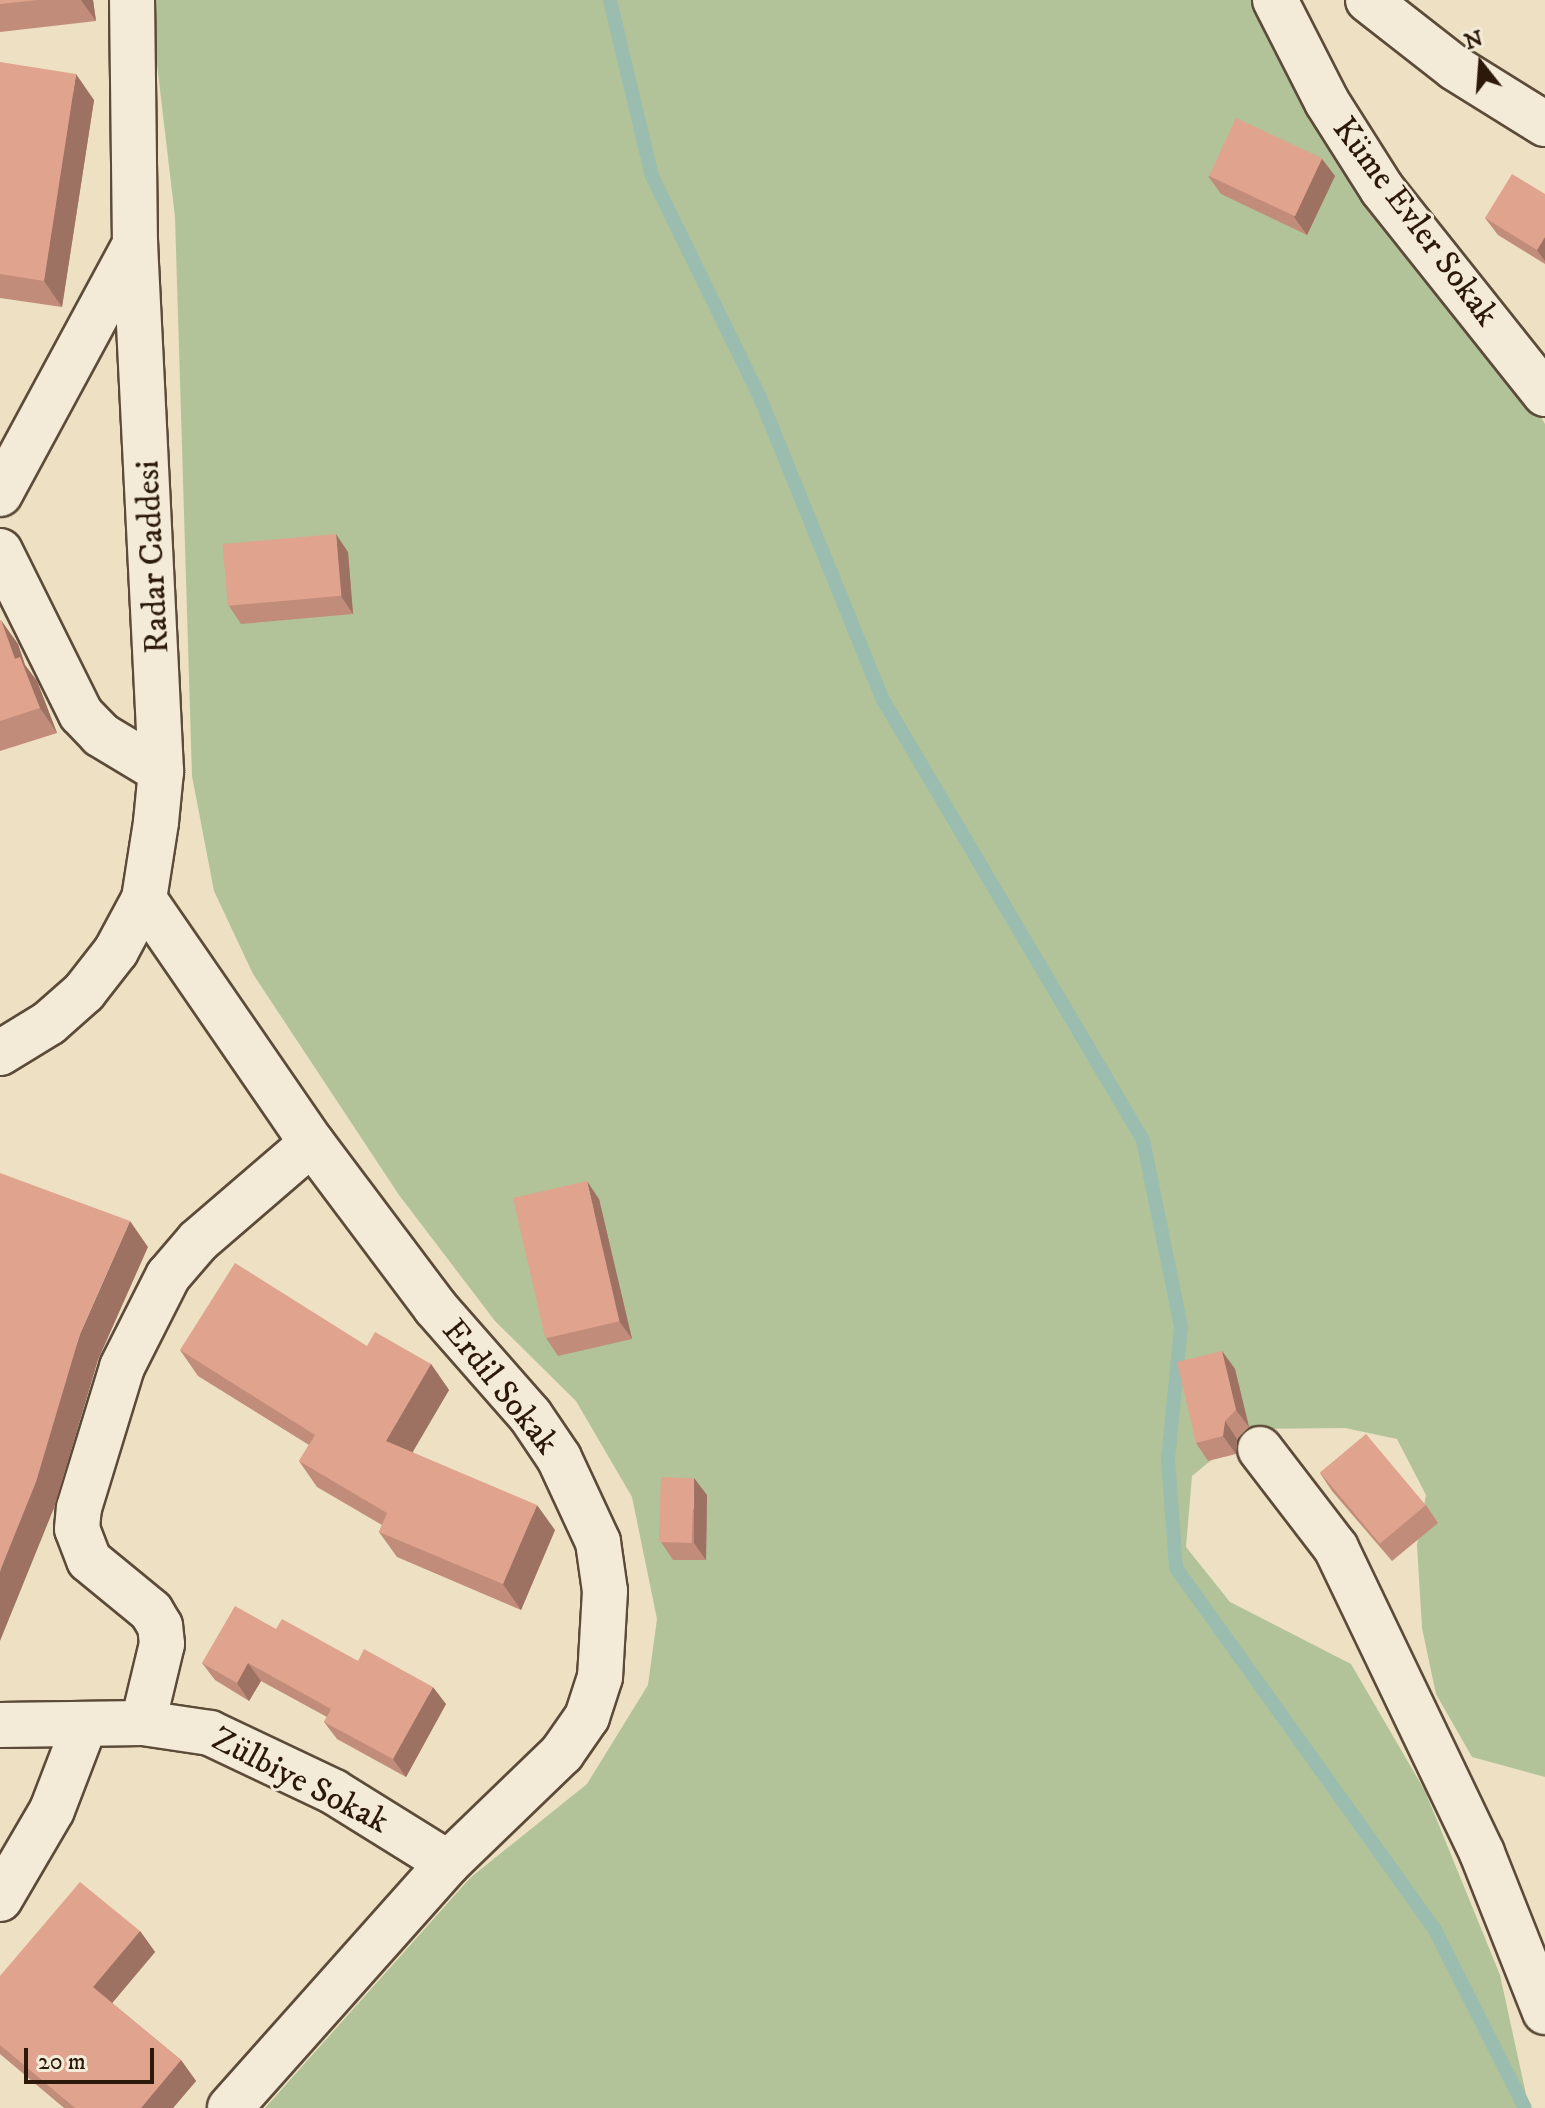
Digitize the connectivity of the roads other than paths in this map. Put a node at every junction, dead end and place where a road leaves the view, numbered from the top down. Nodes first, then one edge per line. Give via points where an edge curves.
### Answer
1 (132, 0) edge
2 (1275, 0) edge
3 (1368, 0) edge
4 (1545, 124) edge
5 (135, 244) junction
6 (1545, 394) edge
7 (0, 494) edge
8 (3, 567) edge
9 (161, 771) junction
10 (144, 899) junction
11 (0, 1053) edge
12 (312, 1143) junction
13 (1260, 1449) dead end
14 (143, 1723) junction
15 (85, 1724) junction
16 (0, 1725) edge
17 (448, 1863) junction
18 (0, 1899) edge
19 (1545, 2012) edge
20 (230, 2108) edge

1 - 5 street, Radar Caddesi
2 - 6 street, Küme Evler Sokak via 1327,102 1382,189
3 - 4 street via 1455,68
5 - 7 street
5 - 9 street, Radar Caddesi
8 - 9 street via 81,714 101,735
9 - 10 street, Radar Caddesi
10 - 11 street, Radar Caddesi via 116,951 84,992 49,1023
10 - 12 street, Erdil Sokak
12 - 14 street via 198,1241 168,1276 122,1367 79,1508 77,1529 89,1560 138,1598 160,1626 162,1644
12 - 17 street, Erdil Sokak via 435,1307 530,1415 559,1458 598,1542 606,1631 600,1677 587,1717 562,1753
13 - 19 street via 1336,1548 1482,1853
14 - 15 street, Zülbiye Sokak
14 - 17 street, Zülbiye Sokak via 181,1725 240,1745 334,1792
15 - 16 street, Zülbiye Sokak
15 - 18 street via 52,1810
17 - 20 street, Erdil Sokak

